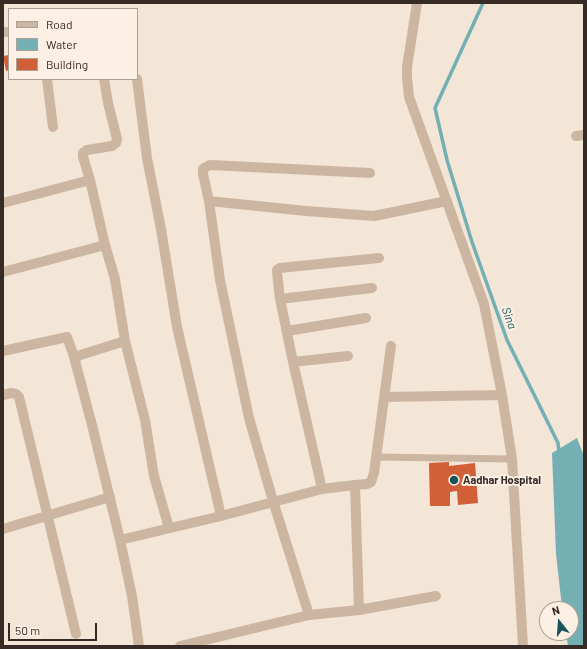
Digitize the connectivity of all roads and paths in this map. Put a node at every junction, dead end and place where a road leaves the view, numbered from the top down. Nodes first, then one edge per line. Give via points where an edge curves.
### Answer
1 (417, 3) edge
2 (47, 80) edge
3 (104, 80) edge
4 (137, 80) edge
5 (53, 127) dead end
6 (370, 173) dead end
7 (90, 180) junction
8 (209, 201) junction
9 (447, 201) junction
10 (3, 203) edge
11 (105, 245) junction
12 (379, 258) dead end
13 (3, 272) edge
14 (372, 288) dead end
15 (280, 299) junction
16 (366, 318) dead end
17 (287, 330) junction
18 (125, 341) junction
19 (392, 346) dead end
20 (3, 352) edge
21 (348, 356) dead end
22 (76, 362) junction
23 (293, 362) junction
24 (3, 395) edge
25 (502, 395) junction
26 (385, 397) junction
27 (376, 457) junction
28 (512, 459) junction
29 (355, 486) junction
30 (322, 489) junction
31 (110, 497) junction
32 (273, 502) junction
33 (47, 516) junction
34 (221, 516) junction
35 (168, 528) junction
36 (3, 529) edge
37 (120, 540) junction
38 (436, 596) dead end
39 (358, 610) junction
40 (309, 615) junction
41 (76, 634) dead end
42 (139, 646) edge
43 (180, 646) edge
44 (523, 646) edge

1 - 9 street via 407,67 409,97
2 - 5 street
3 - 7 street via 117,139 112,146 83,153
4 - 34 street via 147,158 178,327
6 - 8 street via 210,165 203,169
7 - 10 street
7 - 11 street
8 - 9 street via 374,216
8 - 32 street via 220,280 249,418
9 - 25 street via 484,304
11 - 13 street
11 - 18 street via 115,279
12 - 15 street via 279,269 277,272
14 - 15 street
15 - 17 street
16 - 17 street
17 - 23 street
18 - 22 street via 74,357
18 - 35 street
19 - 26 street
20 - 22 street via 67,337
21 - 23 street
22 - 31 street
23 - 30 street
24 - 33 street via 12,393 19,397
25 - 26 street
25 - 28 street
26 - 27 street
27 - 28 lane
27 - 29 street via 371,482
28 - 44 street
29 - 30 street
29 - 39 street
30 - 32 street
31 - 33 street
31 - 37 street
32 - 34 street
32 - 40 street
33 - 36 street
33 - 41 street
34 - 35 street
35 - 37 street
37 - 42 street
38 - 39 street
39 - 40 street
40 - 43 street

